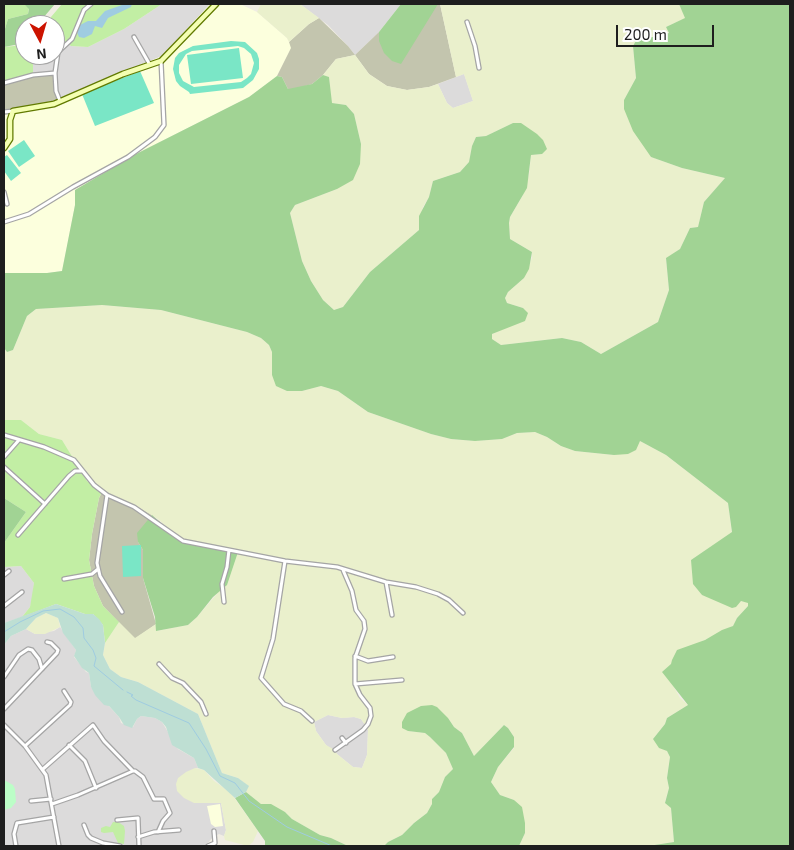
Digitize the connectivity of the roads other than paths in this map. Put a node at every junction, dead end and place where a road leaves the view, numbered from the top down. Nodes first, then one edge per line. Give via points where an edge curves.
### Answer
1 (91, 4) edge
2 (216, 4) edge
3 (467, 22) dead end
4 (134, 37) dead end
5 (161, 61) junction
6 (150, 65) junction
7 (478, 68) dead end
8 (55, 73) junction
9 (4, 83) edge
10 (60, 101) junction
11 (13, 111) junction
12 (4, 112) edge
13 (4, 148) edge
14 (4, 192) edge
15 (7, 204) dead end
16 (4, 222) edge
17 (4, 435) edge
18 (19, 440) junction
19 (4, 457) edge
20 (4, 467) edge
21 (82, 471) junction
22 (107, 495) junction
23 (45, 504) junction
24 (18, 534) dead end
25 (229, 550) junction
26 (285, 561) junction
27 (98, 568) junction
28 (343, 569) junction
29 (9, 571) dead end
30 (4, 575) edge
31 (64, 579) dead end
32 (386, 582) junction
33 (22, 592) dead end
34 (224, 602) dead end
35 (4, 606) edge
36 (122, 612) dead end
37 (463, 613) dead end
38 (392, 615) dead end
39 (47, 642) dead end
40 (355, 656) junction
41 (393, 656) dead end
42 (159, 664) dead end
43 (42, 669) junction
44 (4, 677) edge
45 (402, 680) dead end
46 (355, 684) junction
47 (64, 691) dead end
48 (4, 709) edge
49 (206, 714) dead end
50 (312, 721) dead end
51 (4, 724) edge
52 (342, 738) dead end
53 (346, 742) junction
54 (69, 745) junction
55 (25, 746) junction
56 (336, 748) dead end
57 (43, 769) junction
58 (133, 771) junction
59 (96, 788) junction
60 (51, 799) junction
61 (31, 801) dead end
62 (52, 804) junction
63 (54, 817) junction
64 (117, 820) dead end
65 (84, 824) dead end
66 (179, 830) dead end
67 (214, 831) dead end
68 (158, 832) junction
69 (138, 837) junction
70 (138, 844) edge
71 (16, 846) edge
72 (59, 846) edge
73 (120, 846) edge
74 (135, 846) edge
75 (208, 846) edge

1 - 8 street via 84,10 72,39 58,52
2 - 5 street
3 - 7 street via 476,46
4 - 6 street
5 - 6 street
5 - 16 street via 164,116 162,129 155,137 133,154 29,214
6 - 10 street
8 - 9 street
8 - 10 street
10 - 11 street
11 - 12 street
11 - 13 street via 10,140
14 - 15 street
17 - 18 street
18 - 19 street
18 - 21 street via 68,457
20 - 23 street
21 - 22 street
21 - 23 street via 69,476
22 - 25 street via 134,508 183,541
22 - 27 street
23 - 24 street
25 - 26 street
25 - 34 street via 222,584
26 - 28 street
26 - 50 street via 273,639 261,678 284,704 301,711
27 - 31 street via 92,574
27 - 36 street
28 - 32 street
28 - 40 street via 356,610 365,625
29 - 30 street
32 - 37 street via 438,594
32 - 38 street
33 - 35 street
39 - 43 street via 51,642 58,652
40 - 41 street via 368,661
40 - 46 street
42 - 49 street via 201,702
43 - 44 street via 39,659 28,649 19,655
43 - 48 street
45 - 46 street
46 - 53 street via 370,708 371,716 363,730
47 - 55 street via 70,705
51 - 55 street
52 - 53 street
53 - 56 street
54 - 57 street
54 - 58 street via 93,725 104,742
54 - 59 street via 85,761
55 - 57 street
57 - 60 street
58 - 59 street
58 - 68 street via 142,777 154,799 164,799 170,812
59 - 62 street
60 - 61 street
60 - 62 street
62 - 63 street
63 - 71 street via 17,823 14,834
63 - 72 street
64 - 69 street via 138,818
65 - 73 street via 91,838
66 - 68 street
67 - 75 street via 215,843
68 - 69 street
69 - 70 street
70 - 74 street

